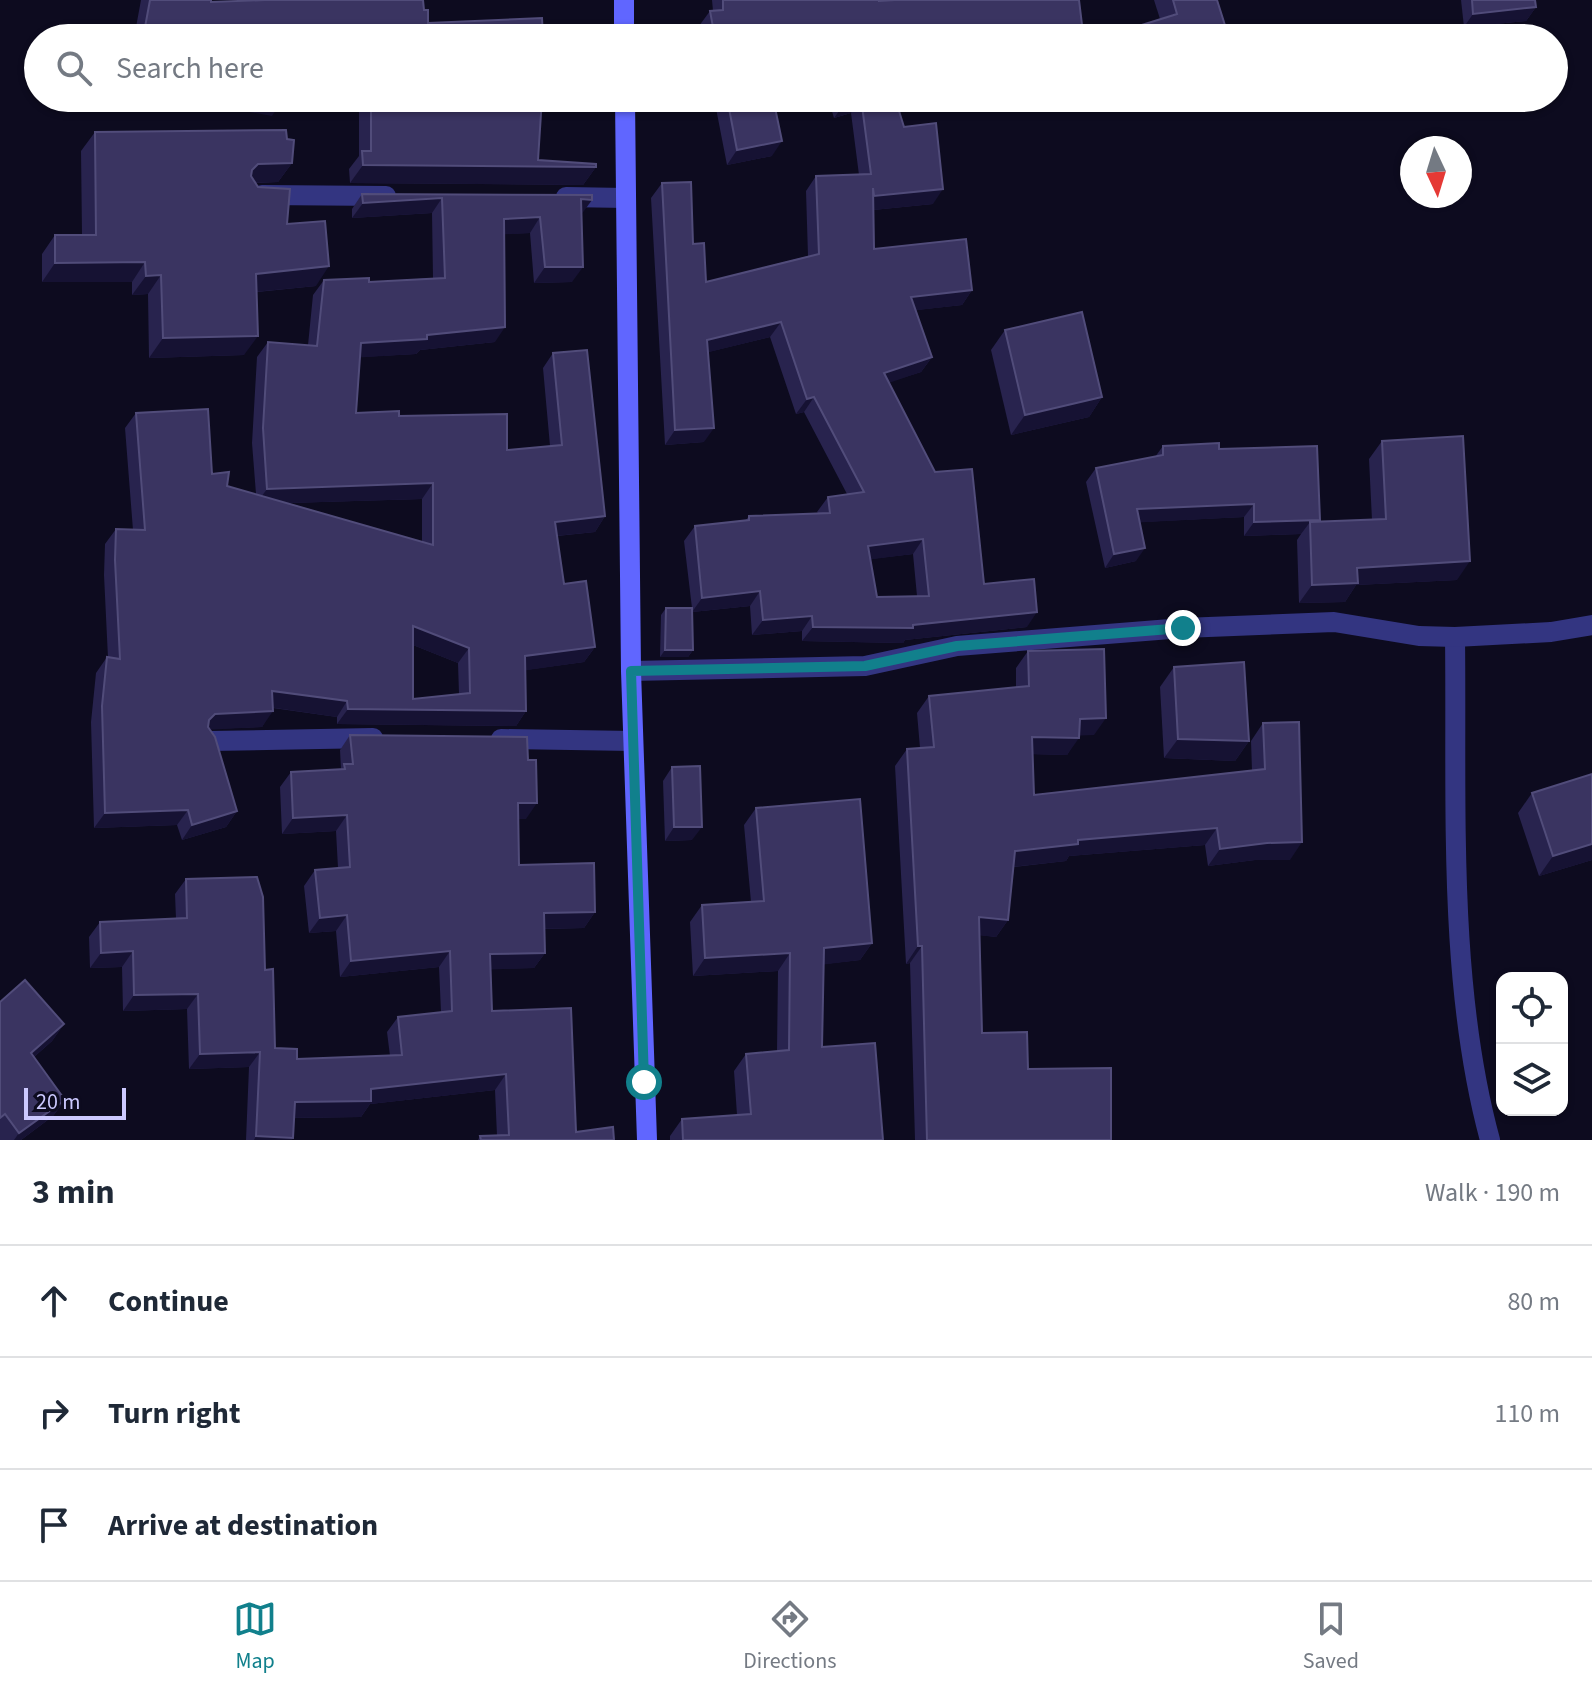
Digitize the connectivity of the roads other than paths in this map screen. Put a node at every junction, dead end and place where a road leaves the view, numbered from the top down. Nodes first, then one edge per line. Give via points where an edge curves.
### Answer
1 (624, 0) edge
2 (624, 24) edge
3 (625, 112) edge
4 (250, 195) edge
5 (407, 196) edge
6 (548, 197) edge
7 (626, 198) junction
8 (1592, 625) edge
9 (1455, 637) junction
10 (631, 671) junction
11 (400, 738) edge
12 (478, 739) edge
13 (210, 741) edge
14 (633, 741) junction
15 (647, 1140) edge
16 (1490, 1140) edge

1 - 2 street
3 - 7 street
4 - 5 street
6 - 7 street
7 - 10 street
8 - 9 street
9 - 10 street via 1334,622 1183,628 957,646 865,666
9 - 16 street via 1460,956 1479,1099
10 - 14 street
11 - 13 street
12 - 14 street
14 - 15 street

